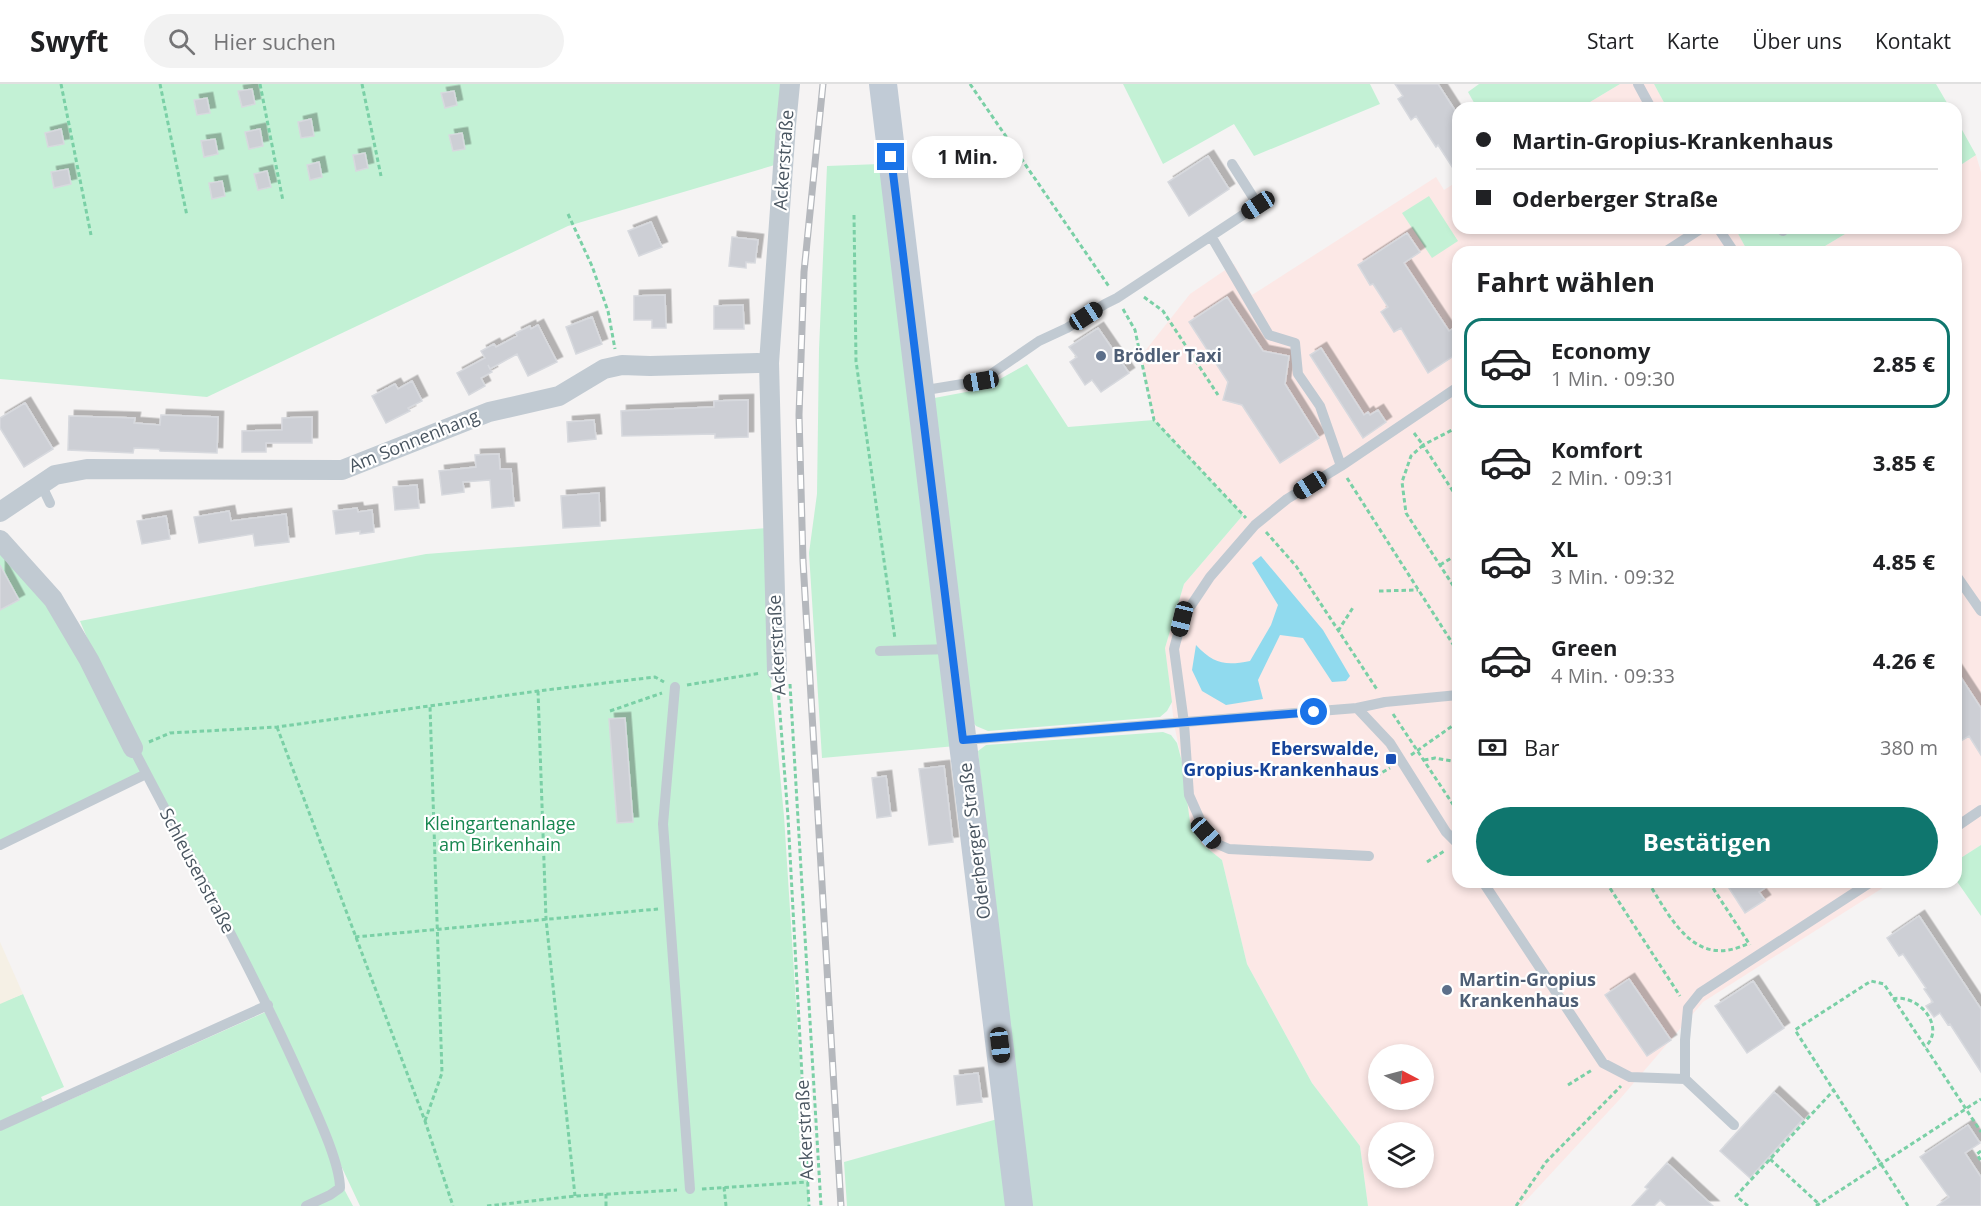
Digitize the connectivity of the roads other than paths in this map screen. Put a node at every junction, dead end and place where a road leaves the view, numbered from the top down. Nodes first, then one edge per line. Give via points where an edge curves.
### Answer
1 (790, 84) edge
2 (882, 84) edge
3 (1638, 84) edge
4 (1648, 102) edge
5 (1232, 164) dead end
6 (1693, 234) edge
7 (1211, 236) junction
8 (1674, 246) edge
9 (758, 363) dead end
10 (920, 391) junction
11 (1452, 391) edge
12 (1341, 466) junction
13 (41, 484) junction
14 (50, 503) dead end
15 (0, 513) edge
16 (0, 540) edge
17 (1962, 584) edge
18 (1981, 611) edge
19 (952, 649) junction
20 (880, 651) dead end
21 (777, 671) road end
22 (675, 687) road end
23 (1452, 696) edge
24 (1358, 708) junction
25 (1184, 723) junction
26 (963, 740) junction
27 (133, 748) joint
28 (147, 774) junction
29 (1981, 810) edge
30 (1962, 823) edge
31 (1452, 838) edge
32 (0, 845) edge
33 (1369, 856) dead end
34 (1487, 888) edge
35 (1862, 888) edge
36 (268, 1005) junction
37 (1685, 1079) junction
38 (1734, 1125) dead end
39 (0, 1126) edge
40 (690, 1189) road end
41 (306, 1206) edge
42 (1019, 1206) edge

1 - 21 street, Ackerstraße via 769,363
2 - 10 main road, Oderberger Straße
3 - 4 lane
5 - 7 lane via 1258,205
6 - 8 lane
7 - 10 lane via 981,381
7 - 12 lane via 1269,335 1294,343 1298,374 1320,406
9 - 13 street, Am Sonnenhang via 604,369 559,396 489,412 342,470 87,469 56,475
10 - 19 main road, Oderberger Straße
11 - 12 lane
12 - 25 lane via 1287,499 1255,525 1210,578 1182,619 1174,649
13 - 14 lane
13 - 15 street, Am Sonnenhang
16 - 27 street, Schleusenstraße via 53,599
17 - 18 lane
19 - 20 lane
19 - 26 main road, Oderberger Straße
22 - 40 lane via 663,824
23 - 24 lane
24 - 25 lane
24 - 31 lane via 1390,742
25 - 26 lane
25 - 33 lane via 1189,795 1206,833 1215,843 1229,849
26 - 42 main road, Oderberger Straße
27 - 28 lane, Schleusenstraße
28 - 32 lane
28 - 36 lane, Schleusenstraße
29 - 30 lane
34 - 37 lane via 1603,1063 1630,1077
35 - 37 lane via 1700,993 1688,1008
36 - 39 lane
36 - 41 lane, Schleusenstraße via 340,1177 340,1188
37 - 38 lane

